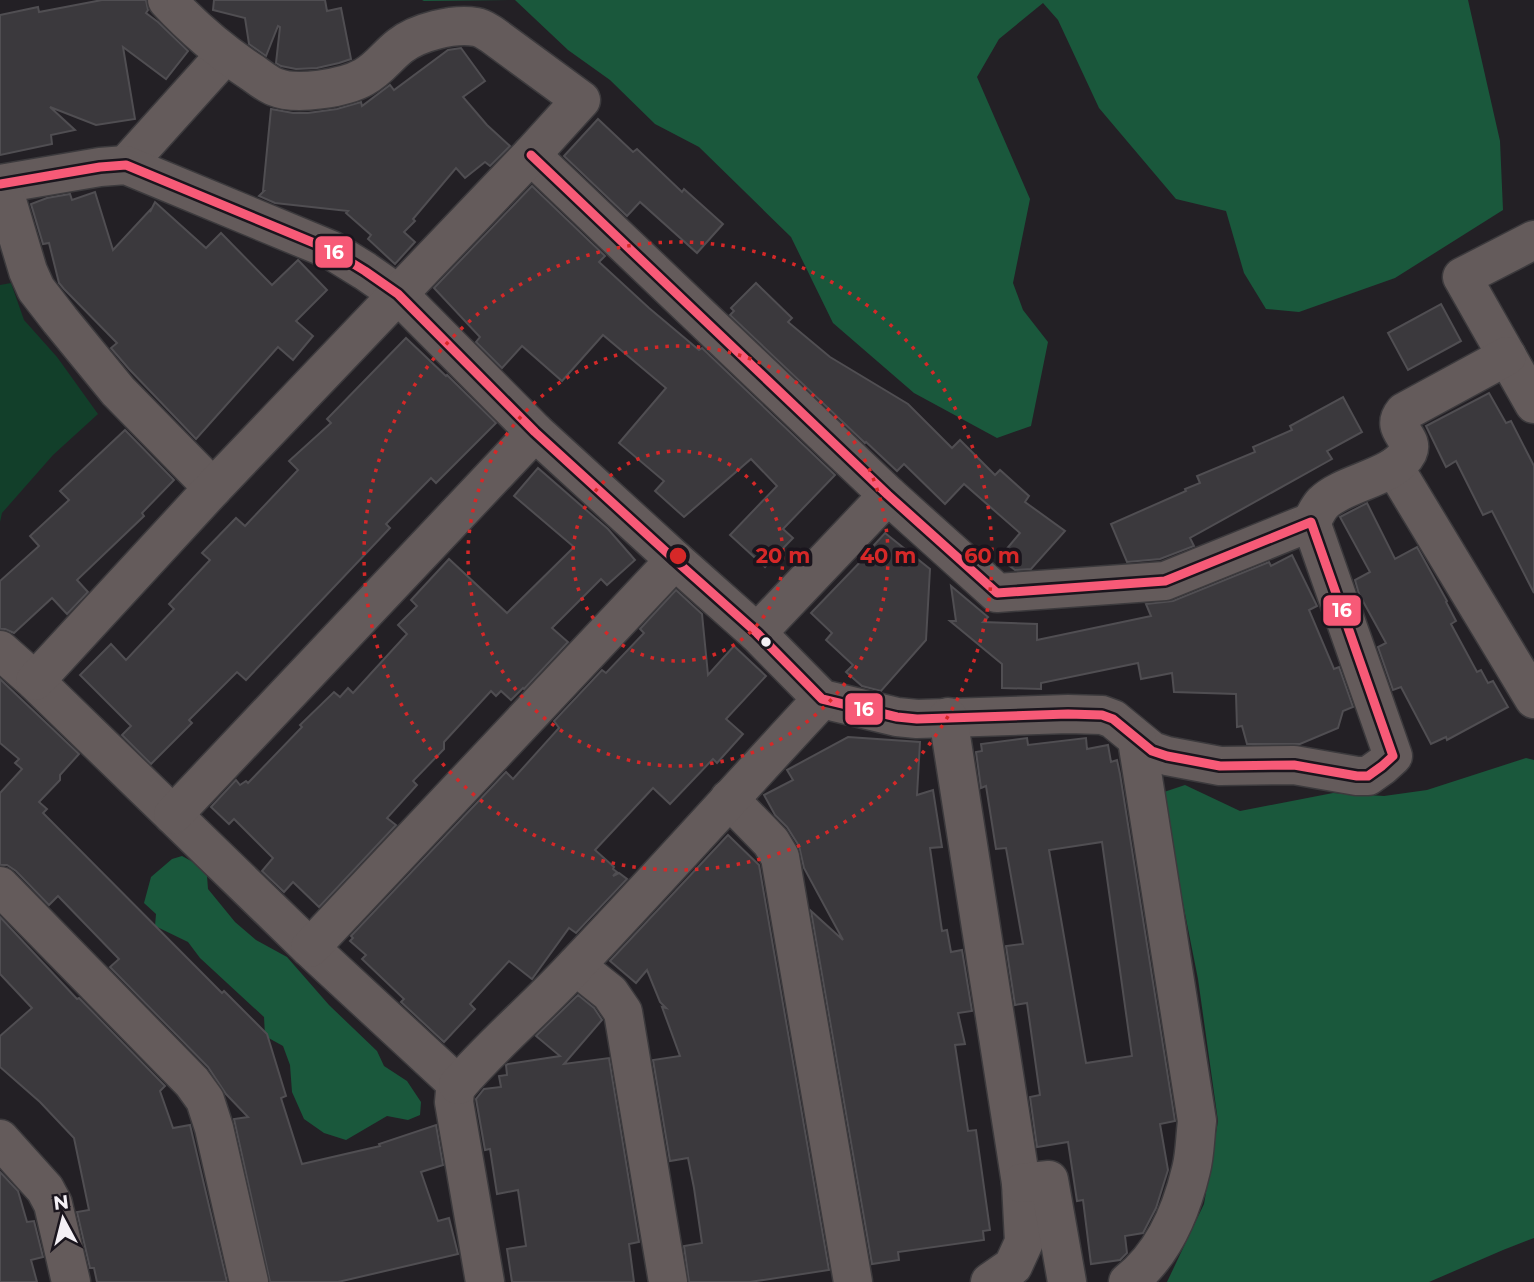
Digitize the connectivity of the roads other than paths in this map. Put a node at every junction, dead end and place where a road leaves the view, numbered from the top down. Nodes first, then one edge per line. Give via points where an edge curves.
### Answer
1 (167, 0) edge
2 (225, 55) junction
3 (531, 155) junction
4 (126, 165) junction
5 (1, 184) edge
6 (1534, 240) edge
7 (398, 295) junction
8 (1507, 356) junction
9 (1534, 404) edge
10 (535, 432) junction
11 (1394, 467) junction
12 (213, 488) junction
13 (888, 495) junction
14 (1311, 522) junction
15 (675, 560) junction
16 (757, 633) junction
17 (0, 650) edge
18 (35, 681) junction
19 (822, 699) junction
20 (1534, 699) edge
21 (948, 717) junction
22 (1137, 740) junction
23 (729, 799) junction
24 (173, 815) junction
25 (0, 886) edge
26 (310, 948) junction
27 (576, 966) junction
28 (458, 1085) junction
29 (0, 1139) edge
30 (1021, 1183) junction
31 (71, 1282) edge
32 (248, 1282) edge
33 (485, 1282) edge
34 (668, 1282) edge
35 (853, 1282) edge
36 (990, 1282) edge
37 (1067, 1282) edge
38 (1080, 1282) edge
39 (1088, 1282) edge
40 (1128, 1282) edge

1 - 2 street
2 - 3 street via 275,87 303,92 362,79 413,37 461,26 479,27 581,100
2 - 4 street
3 - 7 street
3 - 13 street
4 - 5 street
4 - 7 street via 331,250
5 - 12 street via 37,289 118,391
6 - 8 street via 1462,278
7 - 10 street
7 - 12 street
8 - 9 street
8 - 11 street via 1404,412 1398,422 1409,450
10 - 15 street
10 - 24 street
11 - 14 street via 1323,503
11 - 20 street
12 - 18 street
13 - 14 street via 997,593 1165,581
13 - 16 street
14 - 22 street via 1393,756 1368,776 1357,776 1294,765 1220,766 1167,756
15 - 16 street
15 - 26 street
16 - 19 street
17 - 18 street
18 - 24 street
19 - 21 street via 897,717
19 - 23 street
21 - 22 street via 1102,715
21 - 30 street
22 - 40 street via 1197,1121 1192,1168 1175,1219 1163,1243
23 - 27 street
23 - 35 street via 780,857
24 - 26 street
25 - 32 street via 205,1100
26 - 28 street
27 - 28 street
27 - 34 street via 610,993 623,1012
28 - 33 street via 454,1102
29 - 31 street via 53,1204
30 - 36 street via 1024,1242 1013,1266
30 - 37 street via 1049,1180
38 - 39 street

